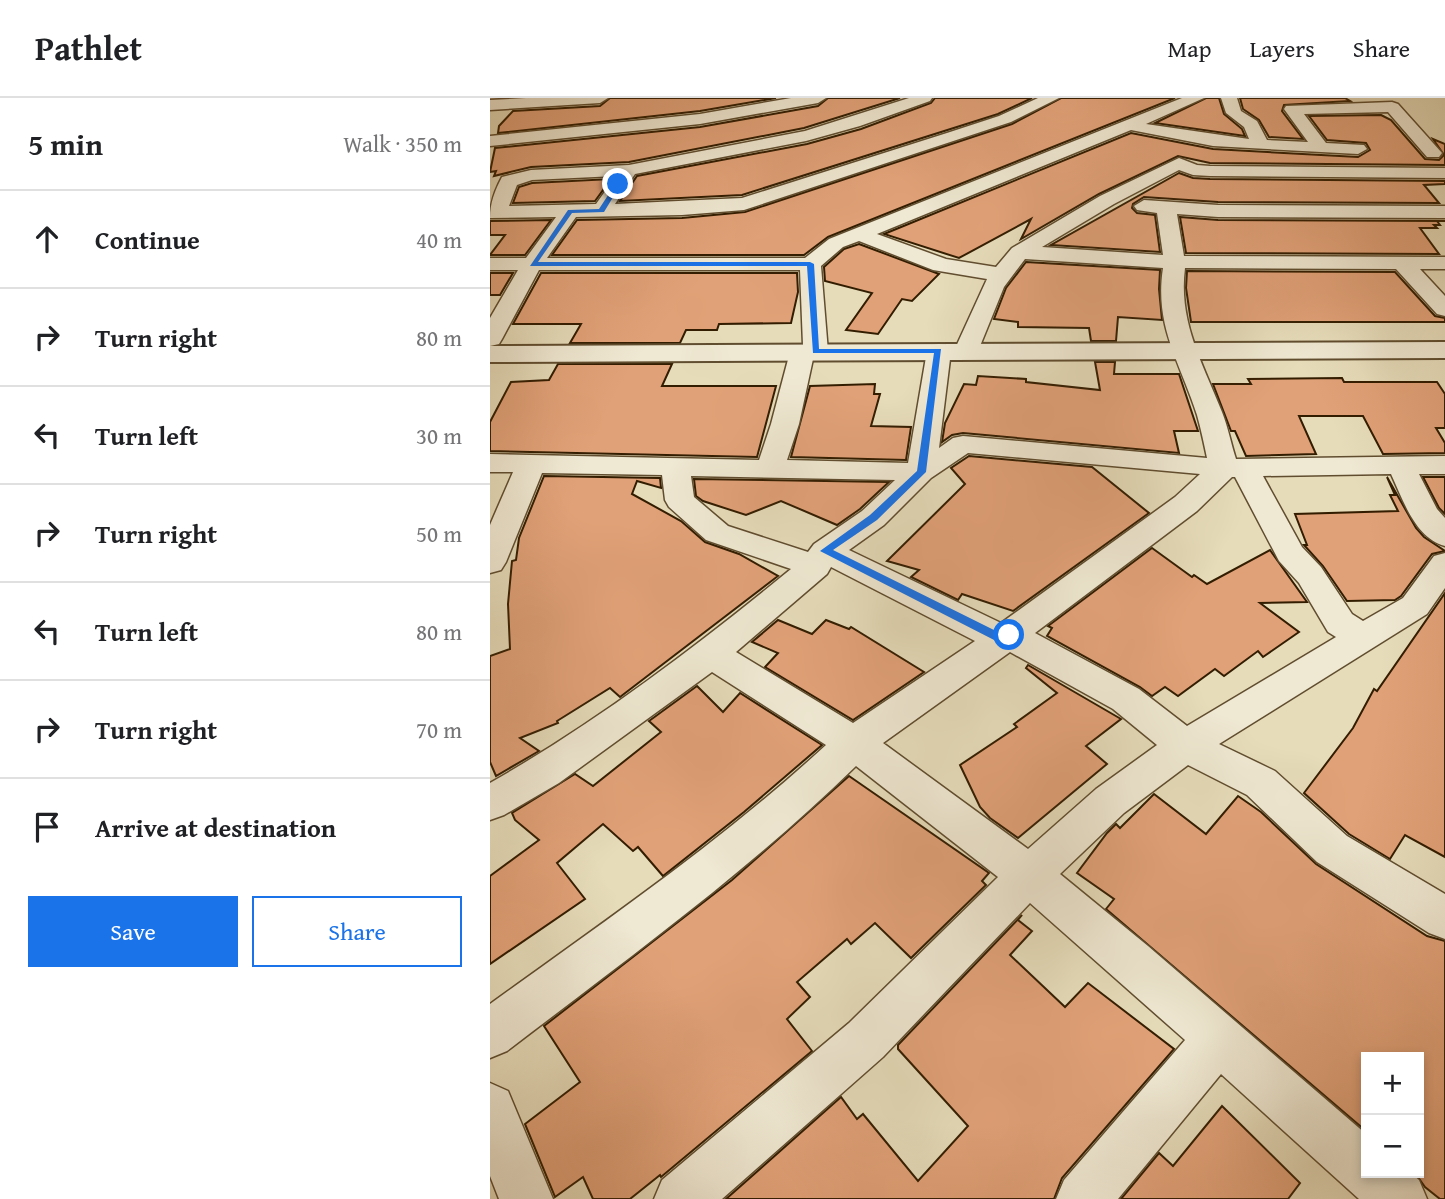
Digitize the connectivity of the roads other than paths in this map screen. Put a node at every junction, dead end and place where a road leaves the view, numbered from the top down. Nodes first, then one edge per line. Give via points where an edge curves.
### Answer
1 (598, 98) edge
2 (818, 98) edge
3 (1051, 98) edge
4 (1196, 98) edge
5 (1229, 98) edge
6 (797, 100) edge
7 (1013, 101) dead end
8 (868, 102) dead end
9 (490, 105) edge
10 (928, 105) edge
11 (1031, 106) junction
12 (1337, 108) junction
13 (893, 109) junction
14 (959, 117) dead end
15 (996, 121) junction
16 (854, 123) junction
17 (1357, 123) dead end
18 (1127, 124) junction
19 (1030, 128) dead end
20 (1308, 130) junction
21 (1332, 130) dead end
22 (595, 131) junction
23 (1052, 138) dead end
24 (1200, 140) junction
25 (490, 141) edge
26 (1260, 144) junction
27 (1075, 145) junction
28 (1321, 148) junction
29 (1378, 149) dead end
30 (911, 151) junction
31 (1405, 151) dead end
32 (1439, 155) edge
33 (629, 170) junction
34 (1338, 172) junction
35 (1445, 173) edge
36 (1107, 200) junction
37 (1166, 209) junction
38 (570, 211) junction
39 (601, 211) junction
40 (494, 212) edge
41 (1372, 212) junction
42 (1445, 212) edge
43 (1390, 230) dead end
44 (860, 234) junction
45 (1019, 252) junction
46 (1409, 258) junction
47 (1175, 262) junction
48 (1445, 263) edge
49 (490, 264) edge
50 (533, 264) junction
51 (810, 264) junction
52 (1002, 275) junction
53 (1445, 309) edge
54 (490, 339) edge
55 (952, 351) junction
56 (1183, 351) junction
57 (1445, 351) edge
58 (809, 352) junction
59 (490, 354) edge
60 (490, 463) edge
61 (531, 464) junction
62 (1401, 466) junction
63 (1445, 466) edge
64 (1234, 468) junction
65 (675, 469) junction
66 (770, 469) junction
67 (921, 472) junction
68 (1445, 536) edge
69 (821, 559) junction
70 (490, 562) edge
71 (1445, 564) edge
72 (1006, 637) junction
73 (1362, 638) junction
74 (711, 654) junction
75 (854, 743) junction
76 (1185, 747) junction
77 (490, 803) edge
78 (1030, 874) junction
79 (1445, 918) edge
80 (490, 1034) edge
81 (1218, 1039) junction
82 (490, 1109) edge
83 (1361, 1165) edge
84 (1376, 1178) edge
85 (526, 1199) edge
86 (681, 1199) edge
87 (1083, 1199) edge
88 (1400, 1199) edge

1 - 9 street
1 - 22 street
2 - 6 street
3 - 11 street
4 - 18 street
5 - 24 street
5 - 26 street via 1234,113 1251,124
6 - 22 street via 701,119
7 - 11 street
8 - 13 street
10 - 13 street
11 - 15 street
12 - 17 street
12 - 20 street via 1292,109
12 - 32 street via 1394,108
13 - 16 street
14 - 15 street
15 - 19 street
15 - 30 street
16 - 30 street
16 - 33 street
18 - 24 street
18 - 27 street
20 - 21 street
20 - 28 street
22 - 25 street
23 - 27 street
24 - 26 street
26 - 28 street
27 - 44 street
28 - 29 street
30 - 39 street via 744,204
31 - 32 street
33 - 39 street
33 - 40 street via 531,175 509,181
34 - 35 street
34 - 36 street via 1209,171 1179,163
34 - 41 street
36 - 37 street
36 - 45 street
37 - 41 street
37 - 47 street
38 - 39 street
38 - 40 street
38 - 50 street
41 - 42 street
41 - 43 street
44 - 51 street via 836,243
44 - 52 street via 941,265
45 - 47 street
45 - 52 street
46 - 47 street
46 - 48 street
46 - 53 street
47 - 56 street via 1173,315
49 - 50 street
50 - 51 street
50 - 54 street
51 - 58 street
52 - 55 street
55 - 56 street
55 - 58 street
55 - 67 street
56 - 57 street
56 - 64 street
58 - 59 street
58 - 66 street
60 - 61 street
61 - 65 street
61 - 70 street
62 - 63 street
62 - 64 street
62 - 68 street via 1424,514
64 - 67 street via 963,444
64 - 72 street
64 - 73 street via 1340,623
65 - 66 street
65 - 69 street via 680,500 717,533
66 - 67 street
67 - 69 street
69 - 72 street
69 - 74 street
71 - 73 street via 1415,606
72 - 75 street
72 - 76 street via 1126,699
73 - 76 street
74 - 75 street via 782,693
74 - 77 street via 545,771
75 - 78 street
75 - 80 street via 779,813
76 - 78 street via 1110,801
76 - 79 street via 1261,783 1332,849
78 - 81 street
78 - 86 street via 866,1040
81 - 83 street
81 - 87 street
82 - 85 street
84 - 88 street

